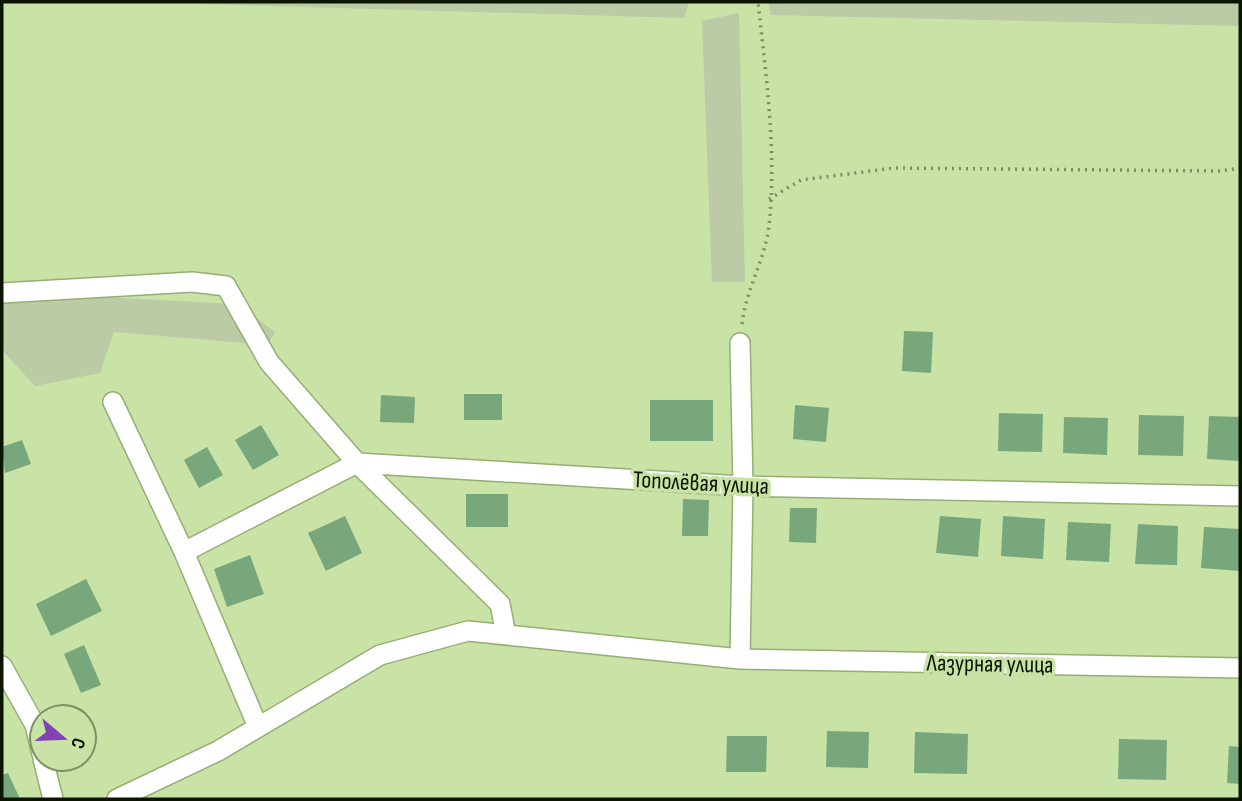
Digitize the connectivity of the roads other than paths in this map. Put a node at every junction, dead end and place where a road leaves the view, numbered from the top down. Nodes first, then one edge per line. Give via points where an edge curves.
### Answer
1 (2, 293) edge
2 (740, 344) road end
3 (113, 402) dead end
4 (357, 463) junction
5 (743, 486) junction
6 (1240, 496) edge
7 (184, 552) junction
8 (506, 635) junction
9 (740, 659) junction
10 (2, 666) edge
11 (1240, 668) edge
12 (28, 713) edge
13 (258, 727) junction
14 (47, 773) edge
15 (53, 799) edge
16 (117, 799) edge

1 - 4 street via 192,282 226,286 270,362
2 - 5 street
3 - 7 street
4 - 5 street, Тополёвая улица
4 - 7 street
4 - 8 street via 500,604
5 - 6 street, Тополёвая улица
5 - 9 street
7 - 13 street
8 - 9 street, Лазурная улица
8 - 13 street, Лазурная улица via 468,631 380,655
9 - 11 street, Лазурная улица
10 - 12 street
13 - 16 street, Лазурная улица
14 - 15 street

